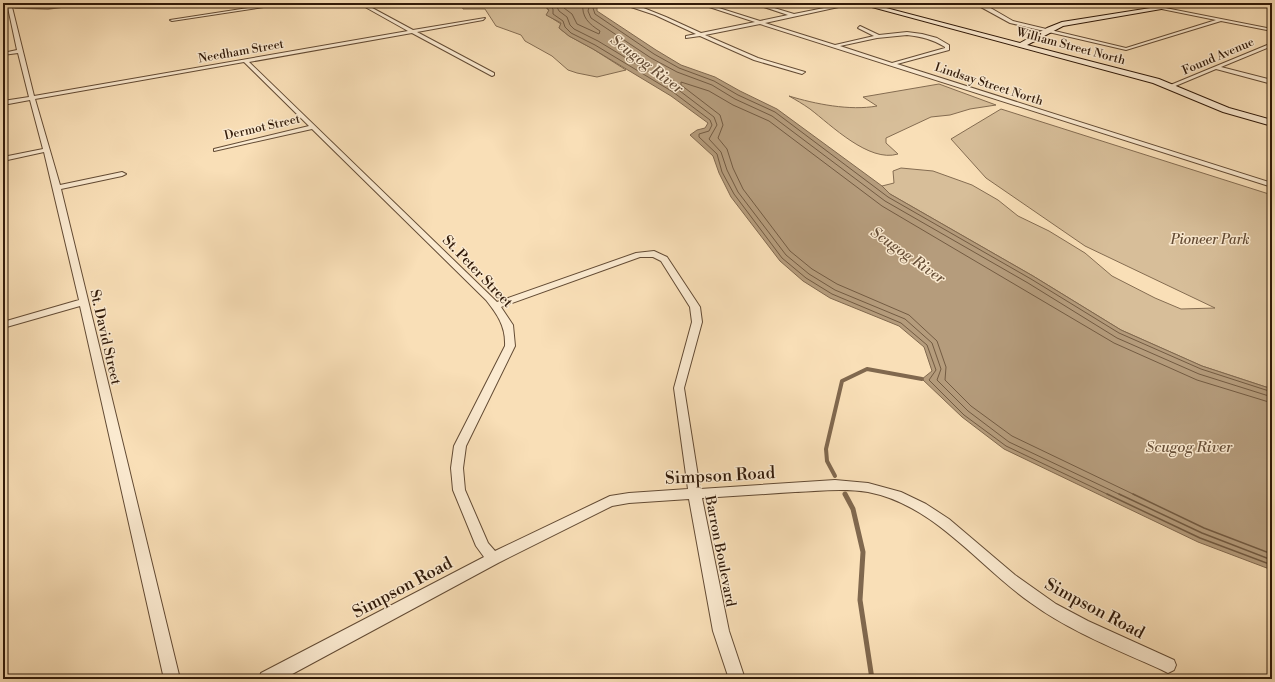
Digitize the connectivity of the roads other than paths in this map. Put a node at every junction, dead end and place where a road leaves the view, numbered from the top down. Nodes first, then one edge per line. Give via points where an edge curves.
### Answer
1 (9, 3) edge
2 (288, 3) edge
3 (360, 3) edge
4 (629, 3) edge
5 (699, 3) edge
6 (754, 3) edge
7 (855, 3) edge
8 (860, 3) edge
9 (980, 3) edge
10 (1134, 3) edge
11 (1140, 3) edge
12 (1193, 3) edge
13 (1162, 8) junction
14 (794, 16) junction
15 (483, 19) dead end
16 (172, 20) dead end
17 (1221, 20) junction
18 (760, 23) junction
19 (860, 27) dead end
20 (1046, 30) junction
21 (1272, 30) edge
22 (413, 31) junction
23 (700, 35) junction
24 (878, 36) junction
25 (688, 37) dead end
26 (1272, 44) edge
27 (1021, 45) junction
28 (835, 46) junction
29 (1257, 50) junction
30 (18, 51) junction
31 (1265, 52) dead end
32 (3, 54) edge
33 (244, 60) junction
34 (892, 64) junction
35 (1217, 68) junction
36 (802, 72) dead end
37 (492, 74) dead end
38 (1272, 82) edge
39 (1171, 86) junction
40 (31, 98) junction
41 (3, 103) edge
42 (1272, 123) edge
43 (313, 127) junction
44 (46, 150) junction
45 (216, 150) dead end
46 (3, 159) edge
47 (122, 174) dead end
48 (1272, 185) edge
49 (56, 188) junction
50 (83, 302) junction
51 (495, 306) junction
52 (3, 325) edge
53 (694, 495) junction
54 (493, 559) junction
55 (1168, 665) dead end
56 (172, 679) edge
57 (267, 679) edge
58 (737, 679) edge

1 - 30 street, St. David Street
2 - 16 street
3 - 22 street
4 - 23 street via 678,22
5 - 18 street, Lindsay Street North
6 - 14 street
7 - 14 street
8 - 27 street, William Street North
9 - 20 street via 1012,22
10 - 13 street
11 - 13 street
12 - 13 street
13 - 17 street
13 - 20 street via 1062,24
14 - 18 street
15 - 22 street, Needham Street
17 - 20 street via 1126,49
17 - 21 street
18 - 23 street
18 - 28 street, Lindsay Street North
19 - 24 street
20 - 27 street
22 - 33 street, Needham Street
22 - 37 street
23 - 25 street
23 - 36 street via 772,65
24 - 28 street
24 - 34 street via 925,36 947,46 947,49
26 - 29 street, Found Avenue
27 - 39 street, William Street North
28 - 34 street, Lindsay Street North
29 - 31 street
29 - 35 street, Found Avenue
30 - 32 street
30 - 40 street, St. David Street via 26,72
33 - 40 street, Needham Street
33 - 43 street, St. Peter Street
34 - 48 street, Lindsay Street North
35 - 38 street
35 - 39 street, Found Avenue
39 - 42 street, William Street North via 1226,110
40 - 41 street, Needham Street
40 - 44 street, St. David Street
43 - 45 street, Dermot Street
43 - 51 street, St. Peter Street
44 - 46 street
44 - 49 street, St. David Street
47 - 49 street
49 - 50 street, St. David Street
50 - 52 street
50 - 56 street, St. David Street
51 - 53 street, Barron Boulevard via 639,255 654,254 664,259 697,314 679,388
51 - 54 street, St. Peter Street via 510,328 510,346 460,446 456,468 459,490 483,546
53 - 54 street, Simpson Road via 610,501
53 - 55 street, Simpson Road via 835,485 863,486 888,492 911,502 947,525 1020,587 1053,610
53 - 58 street, Barron Boulevard via 721,631
54 - 57 street, Simpson Road

